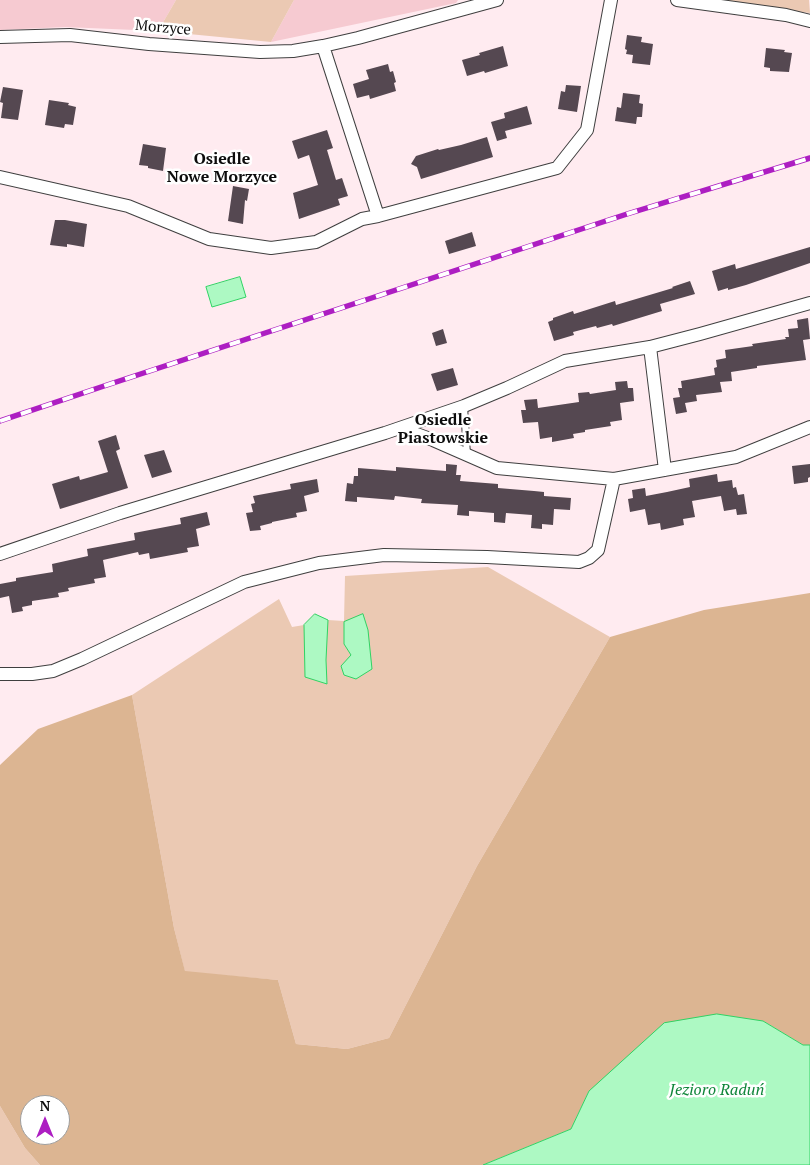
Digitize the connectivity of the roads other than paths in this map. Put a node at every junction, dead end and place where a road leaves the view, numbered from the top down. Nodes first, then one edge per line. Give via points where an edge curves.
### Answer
1 (497, 0) edge
2 (611, 0) edge
3 (677, 0) edge
4 (810, 21) edge
5 (0, 37) edge
6 (323, 46) junction
7 (0, 176) edge
8 (378, 216) junction
9 (810, 303) edge
10 (650, 347) junction
11 (464, 406) junction
12 (810, 427) edge
13 (400, 428) junction
14 (467, 455) junction
15 (665, 470) junction
16 (614, 479) junction
17 (0, 554) edge
18 (0, 674) edge

1 - 6 street, Morzyce
2 - 8 street via 587,130 557,168
3 - 4 street
5 - 6 street, Morzyce via 70,35 260,52
6 - 8 street
7 - 8 street via 128,206 209,239 271,248 316,242
9 - 10 street
10 - 11 street via 565,361
10 - 15 street
11 - 13 street
11 - 14 lane
12 - 15 street via 736,457
13 - 14 street
13 - 17 street via 120,513
14 - 16 street via 497,468
15 - 16 street
16 - 18 street via 598,550 579,562 384,555 319,562 244,582 53,672

